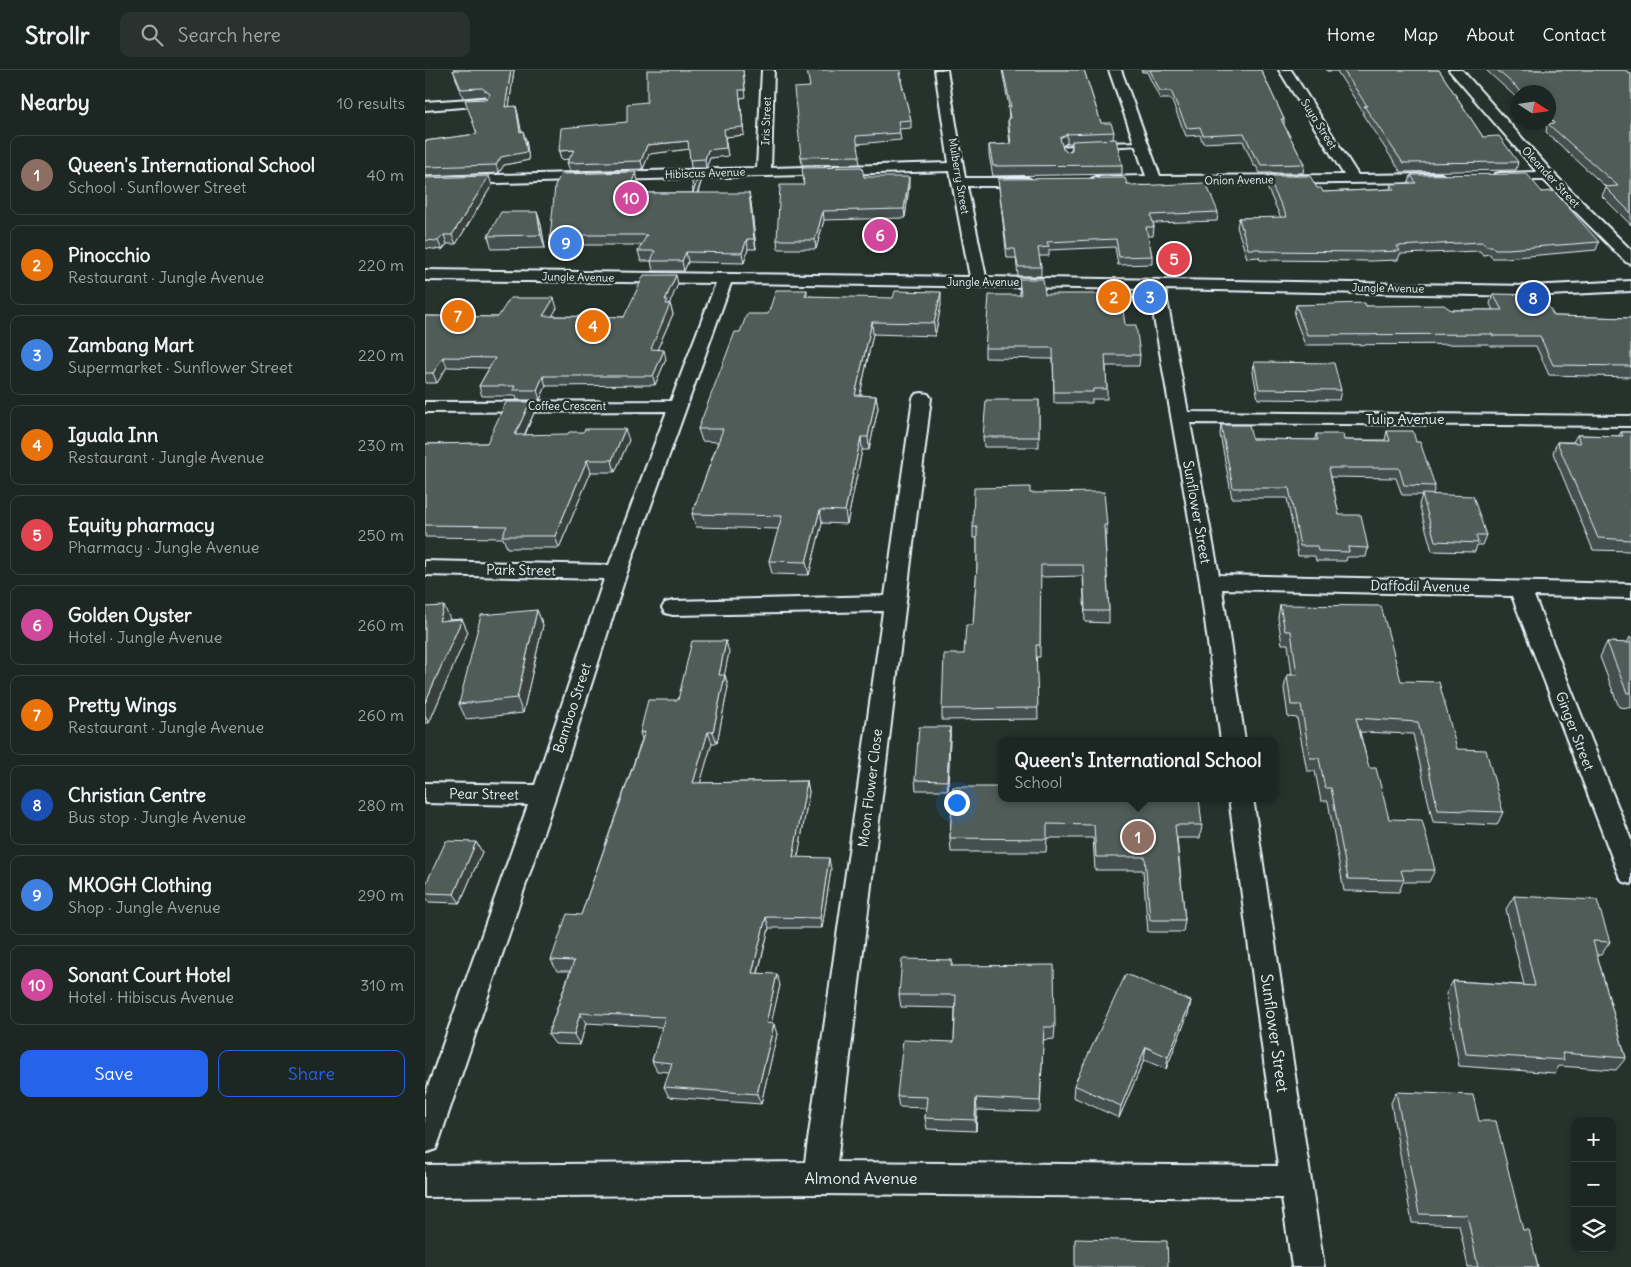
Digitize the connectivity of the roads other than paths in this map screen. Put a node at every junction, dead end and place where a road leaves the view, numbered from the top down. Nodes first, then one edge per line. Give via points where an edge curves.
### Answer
1 (768, 70) edge
2 (941, 70) edge
3 (1115, 70) edge
4 (1285, 70) edge
5 (1455, 70) edge
6 (485, 102) edge
7 (425, 106) edge
8 (1141, 144) junction
9 (1068, 158) edge
10 (956, 167) junction
11 (764, 171) junction
12 (1548, 176) junction
13 (1490, 177) edge
14 (1451, 178) edge
15 (1354, 179) junction
16 (1155, 180) junction
17 (425, 181) edge
18 (1077, 181) edge
19 (959, 182) junction
20 (1037, 182) edge
21 (1631, 259) edge
22 (425, 276) edge
23 (725, 279) junction
24 (979, 282) junction
25 (1156, 284) junction
26 (1631, 286) edge
27 (922, 398) dead end
28 (678, 406) junction
29 (425, 407) edge
30 (1179, 417) junction
31 (1631, 421) edge
32 (425, 568) edge
33 (617, 572) junction
34 (1210, 582) junction
35 (1520, 588) junction
36 (1631, 590) edge
37 (895, 603) junction
38 (673, 608) dead end
39 (1232, 737) edge
40 (425, 794) edge
41 (544, 795) junction
42 (1242, 802) edge
43 (1631, 873) edge
44 (425, 1138) edge
45 (819, 1178) junction
46 (425, 1181) edge
47 (1296, 1182) junction
48 (1308, 1267) edge

1 - 11 street, Iris Street
2 - 10 street, Mulberry Street
3 - 8 street
4 - 15 street, Suya Street
5 - 12 street, Oleander Street
6 - 7 street
8 - 9 lane via 1069,147 1065,148
8 - 16 street
10 - 11 street, Hibiscus Avenue
10 - 19 street, Mulberry Street
11 - 17 street, Hibiscus Avenue
12 - 13 street
12 - 21 street, Oleander Street
14 - 15 street, Onion Avenue
15 - 16 street, Onion Avenue
16 - 18 street, Onion Avenue
19 - 20 street
19 - 24 street, Mulberry Street
22 - 23 street, Jungle Avenue
23 - 24 street, Jungle Avenue
23 - 28 street, Bamboo Street
24 - 25 street, Jungle Avenue
25 - 26 street, Jungle Avenue via 1528,290
25 - 30 street, Sunflower Street
27 - 37 street, Moon Flower Close
28 - 29 street, Coffee Crescent
28 - 33 street, Bamboo Street
30 - 31 street, Tulip Avenue
30 - 34 street, Sunflower Street
32 - 33 street, Park Street
33 - 41 street, Bamboo Street
34 - 35 street, Daffodil Avenue
34 - 39 street, Sunflower Street
35 - 36 street, Daffodil Avenue
35 - 43 street, Ginger Street
37 - 38 street
37 - 45 street, Moon Flower Close
40 - 41 street, Pear Street
41 - 44 street, Bamboo Street
42 - 47 street, Sunflower Street
45 - 46 street, Almond Avenue
45 - 47 street, Almond Avenue
47 - 48 street, Sunflower Street

